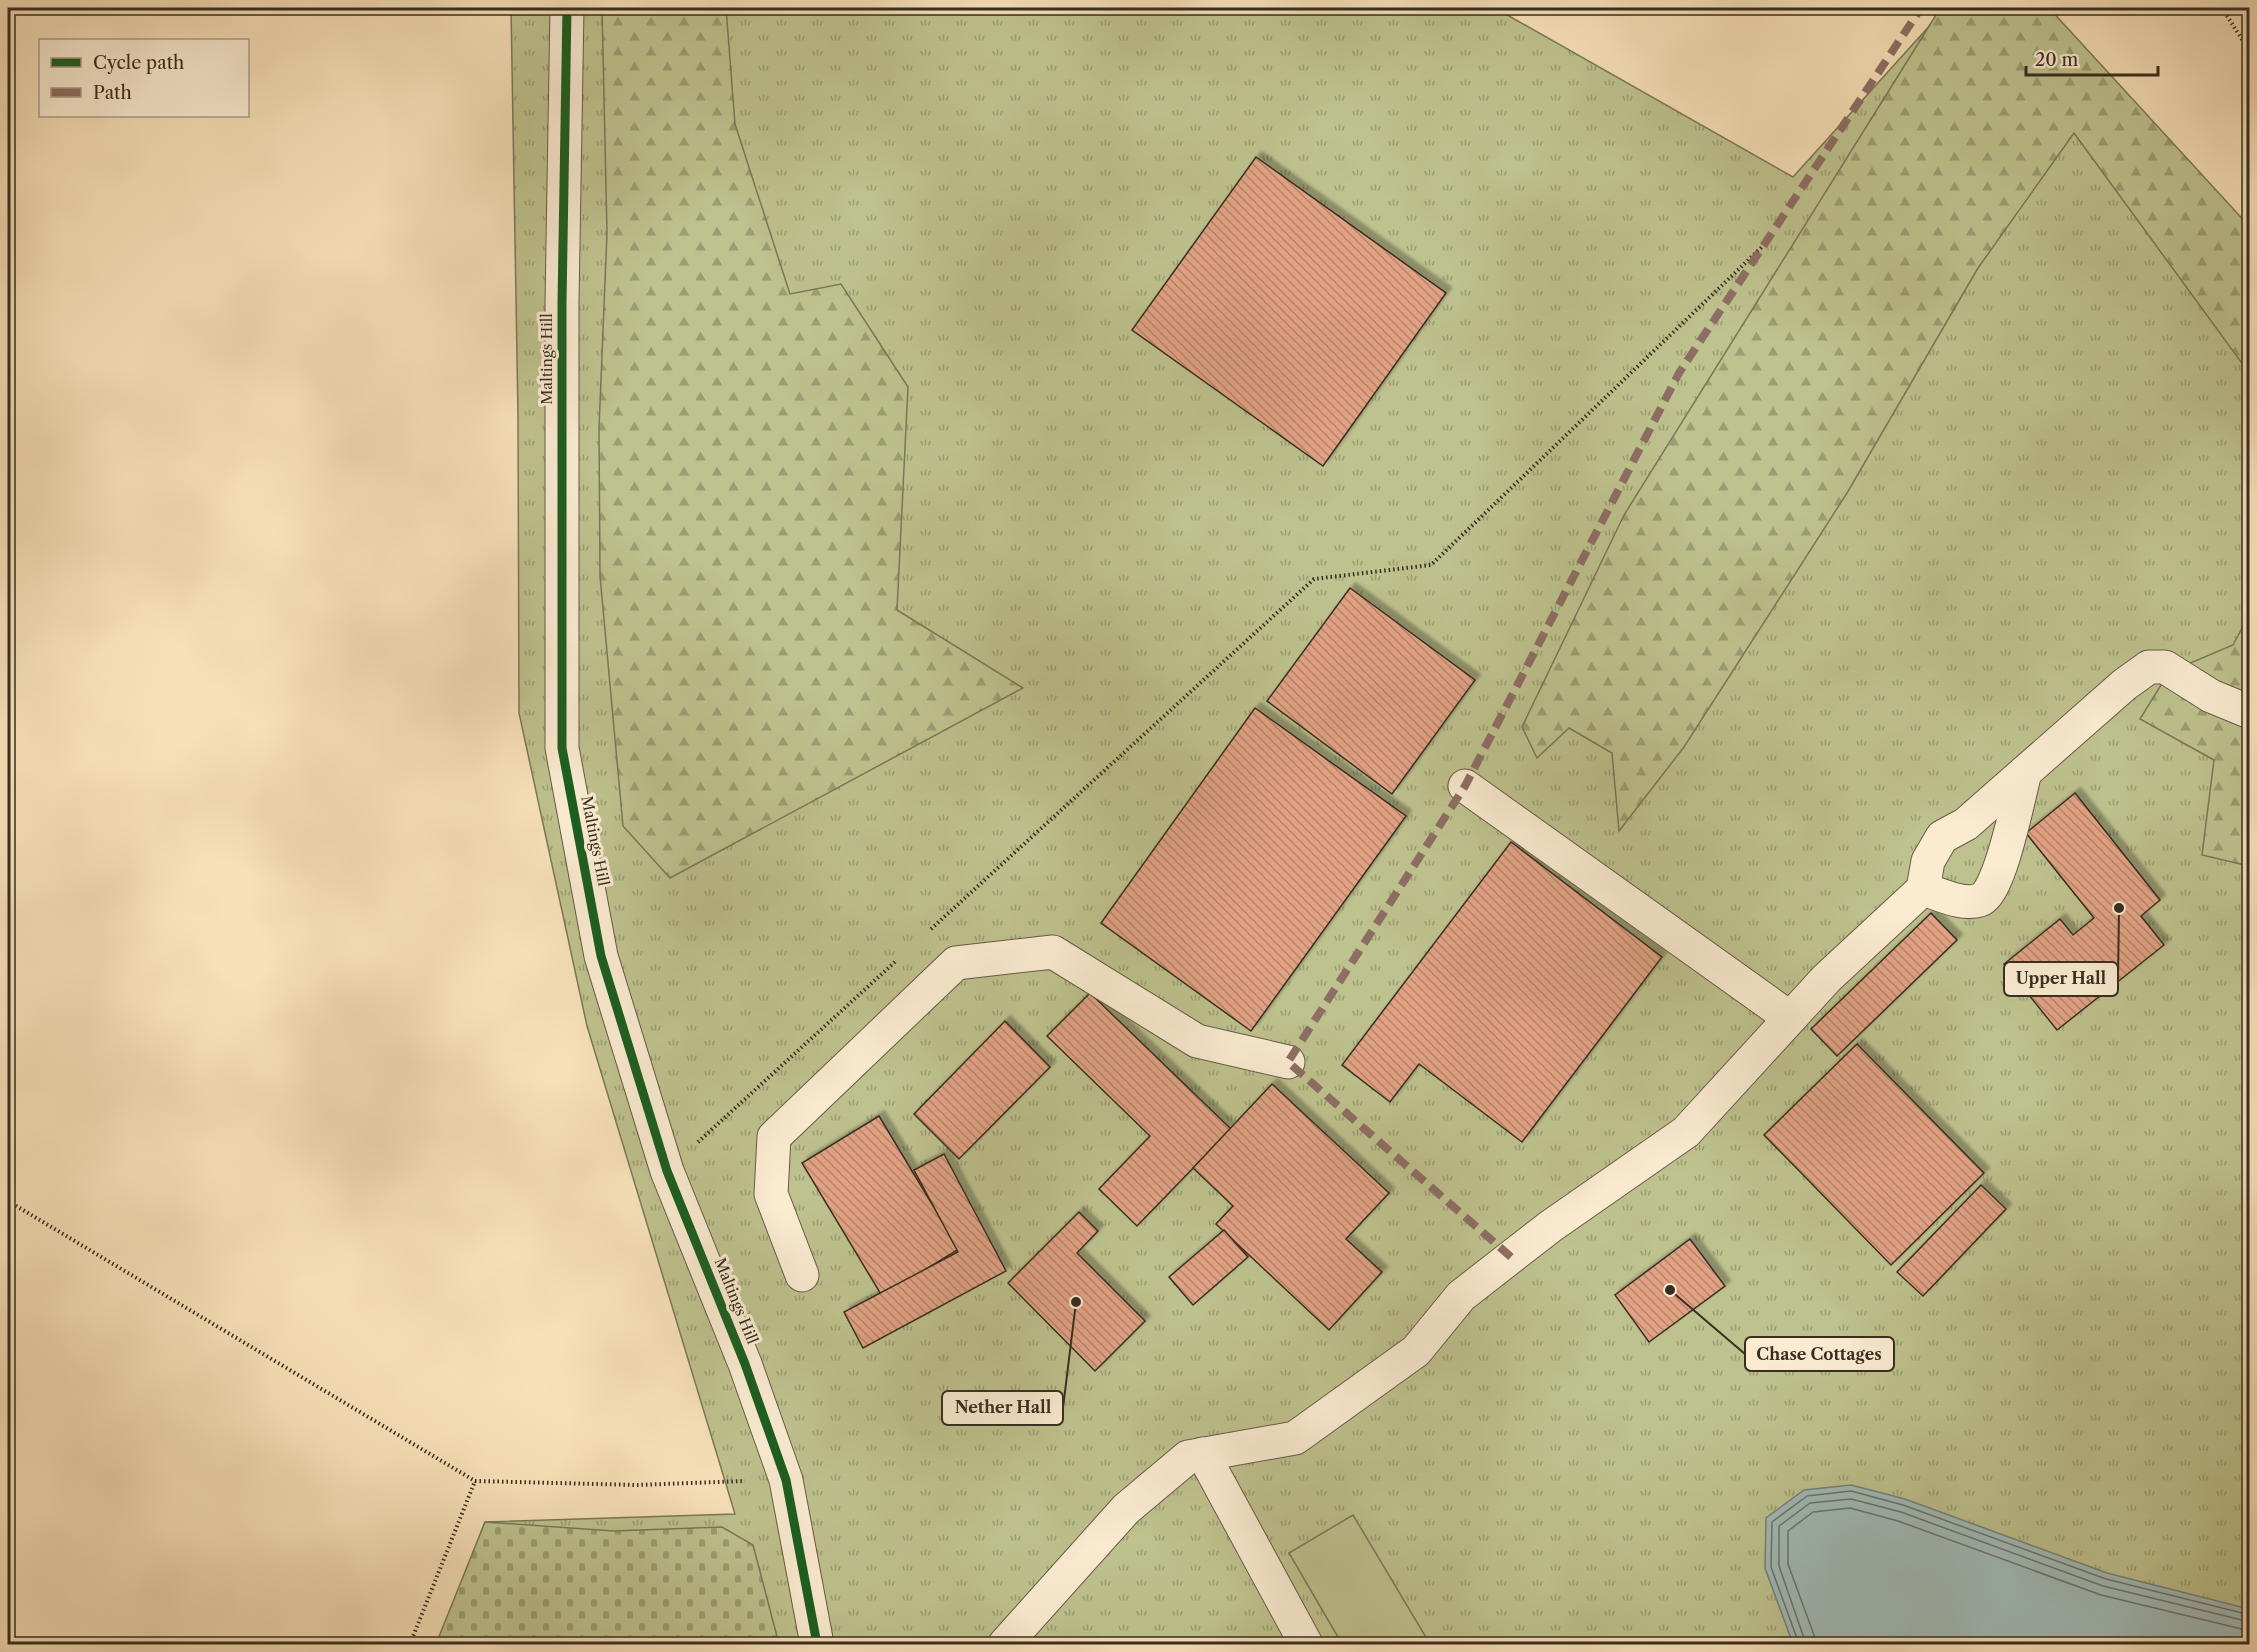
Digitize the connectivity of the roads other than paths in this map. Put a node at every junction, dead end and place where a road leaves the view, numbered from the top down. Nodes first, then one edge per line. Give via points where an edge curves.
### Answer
1 (567, 8) edge
2 (2250, 712) edge
3 (2025, 772) junction
4 (1465, 786) dead end
5 (1923, 889) junction
6 (1790, 1018) junction
7 (1288, 1062) dead end
8 (802, 1275) dead end
9 (1203, 1454) junction
10 (818, 1644) edge
11 (1005, 1644) edge
12 (1306, 1644) edge

1 - 10 street, Maltings Hill via 562,747 601,956 667,1171 745,1364 786,1480
2 - 3 street via 2211,696 2165,667 2150,667
3 - 5 street via 1966,824 1942,837 1928,861
3 - 5 street via 2004,856 1994,886 1984,899 1968,903
4 - 6 street
5 - 6 street
6 - 9 street via 1686,1132 1551,1226 1461,1296 1416,1351 1295,1438
7 - 8 street via 1197,1041 1053,952 956,963 774,1137 771,1194
9 - 11 street via 1188,1457 1126,1509
9 - 12 street

